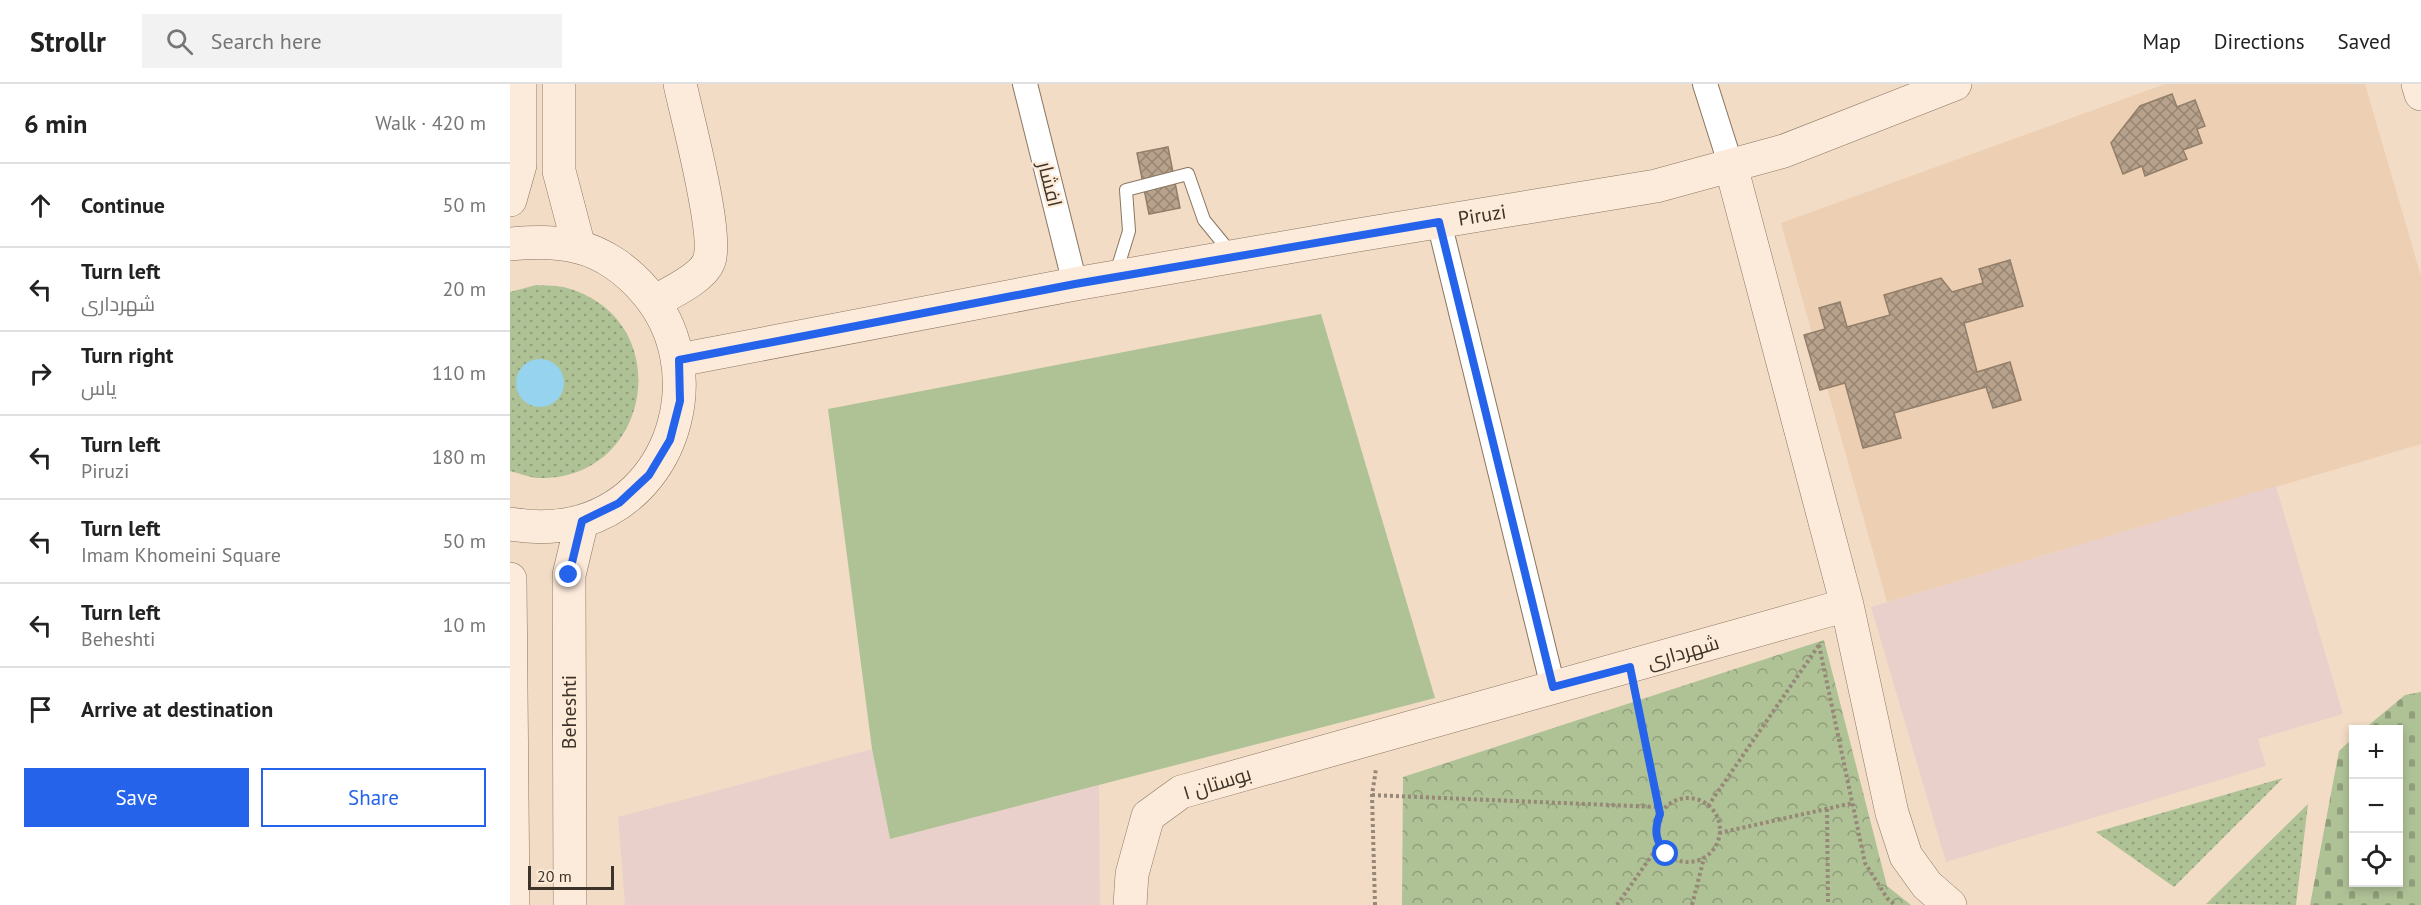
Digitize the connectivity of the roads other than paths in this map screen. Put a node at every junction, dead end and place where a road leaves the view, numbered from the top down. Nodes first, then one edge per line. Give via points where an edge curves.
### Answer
1 (520, 84) edge
2 (558, 84) edge
3 (680, 84) edge
4 (1025, 84) edge
5 (1705, 84) edge
6 (1956, 84) edge
7 (2418, 84) edge
8 (2421, 94) edge
9 (1731, 166) junction
10 (510, 200) edge
11 (1439, 222) junction
12 (510, 244) edge
13 (579, 247) junction
14 (1234, 256) junction
15 (1114, 277) junction
16 (1075, 284) junction
17 (654, 302) junction
18 (679, 360) junction
19 (582, 521) junction
20 (510, 524) edge
21 (510, 579) edge
22 (1847, 605) junction
23 (1553, 687) junction
24 (1380, 736) joint
25 (513, 905) edge
26 (570, 905) edge
27 (1130, 905) edge
28 (1950, 905) edge

1 - 10 main road via 520,165
2 - 13 main road via 559,171
3 - 17 main road via 711,229 709,261 690,282
4 - 16 street, افشار
5 - 9 street
6 - 9 main road, Piruzi via 1784,151
7 - 8 main road
9 - 11 main road, Piruzi via 1656,186
9 - 22 main road
11 - 14 main road, Piruzi
11 - 23 street
12 - 13 main road via 544,241
13 - 17 main road via 608,259 634,278
14 - 15 main road, Piruzi
14 - 15 lane via 1204,220 1188,174 1126,190 1130,231
15 - 16 main road, Piruzi
16 - 18 main road, Piruzi
17 - 18 main road via 670,330
18 - 19 main road via 680,401 670,440 649,475 619,503
19 - 20 main road via 540,528
19 - 26 main road, Beheshti via 569,575
21 - 25 main road
22 - 23 main road, شهرداری
22 - 28 main road via 1888,795 1906,856 1927,885
23 - 24 main road, شهرداری
24 - 27 main road, بوستان ۱ via 1181,792 1148,816 1132,874

